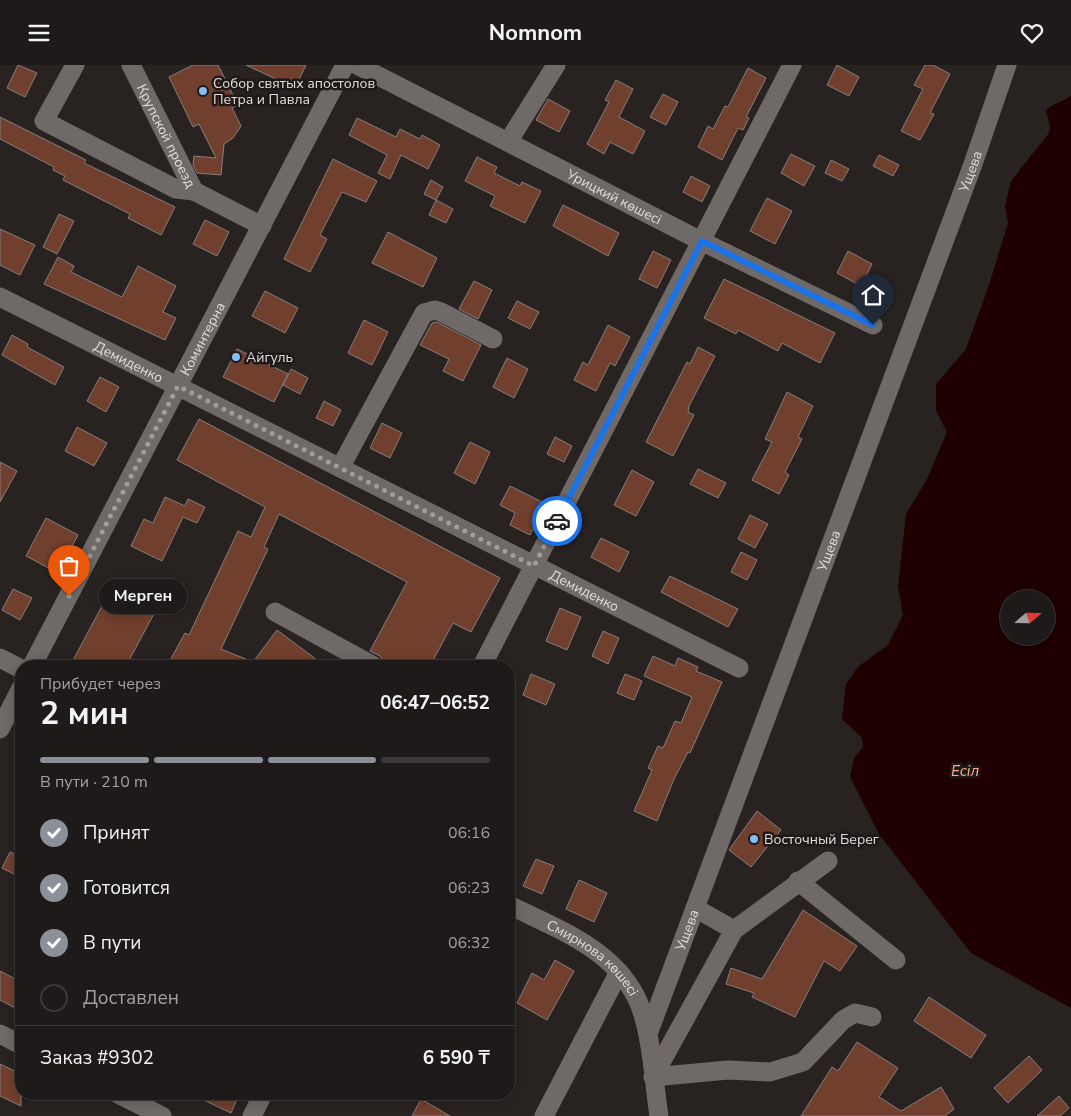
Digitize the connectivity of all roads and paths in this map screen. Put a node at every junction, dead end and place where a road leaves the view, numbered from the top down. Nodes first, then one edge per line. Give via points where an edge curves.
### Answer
1 (76, 65) edge
2 (131, 65) edge
3 (345, 65) edge
4 (357, 65) edge
5 (556, 65) edge
6 (792, 65) edge
7 (1007, 65) edge
8 (508, 142) junction
9 (194, 191) junction
10 (262, 225) junction
11 (702, 241) junction
12 (0, 297) edge
13 (873, 325) dead end
14 (493, 339) dead end
15 (178, 386) junction
16 (340, 468) junction
17 (534, 566) junction
18 (276, 612) dead end
19 (0, 658) edge
20 (35, 660) edge
21 (363, 660) edge
22 (485, 660) edge
23 (15, 666) edge
24 (739, 668) dead end
25 (15, 700) edge
26 (0, 729) edge
27 (828, 861) dead end
28 (798, 881) junction
29 (515, 908) edge
30 (695, 908) junction
31 (734, 930) junction
32 (896, 960) dead end
33 (619, 972) junction
34 (872, 1017) dead end
35 (0, 1034) edge
36 (648, 1034) junction
37 (15, 1042) edge
38 (653, 1077) junction
39 (130, 1100) edge
40 (261, 1100) edge
41 (162, 1116) edge
42 (252, 1116) edge
43 (544, 1116) edge
44 (659, 1116) edge

1 - 9 street via 44,121 176,189
2 - 9 street, Крупской проезд
3 - 10 street, Коминтерна
4 - 8 street, Урицкий көшесі
5 - 8 street
6 - 11 street
7 - 30 street, Ущева
8 - 11 street, Урицкий көшесі
9 - 10 street, Крупской проезд
10 - 15 street, Коминтерна
11 - 13 street, Урицкий көшесі
11 - 17 street
12 - 15 street, Демиденко
14 - 16 street via 441,312 424,313
15 - 16 street, Демиденко
15 - 20 street, Коминтерна
16 - 17 street, Демиденко
17 - 22 street
17 - 24 street, Демиденко
18 - 21 street
19 - 23 street
25 - 26 street
27 - 28 street
28 - 31 street
28 - 32 street
29 - 33 street, Смирнова көшесі via 572,936 603,956
30 - 31 street
30 - 36 street, Ущева
31 - 38 street
33 - 36 street, Смирнова көшесі via 636,998
33 - 43 street
34 - 38 street via 855,1013 843,1020 803,1062 770,1073 728,1071
35 - 37 street
36 - 38 street, Смирнова көшесі
38 - 44 street, Смирнова көшесі
39 - 41 street
40 - 42 street

